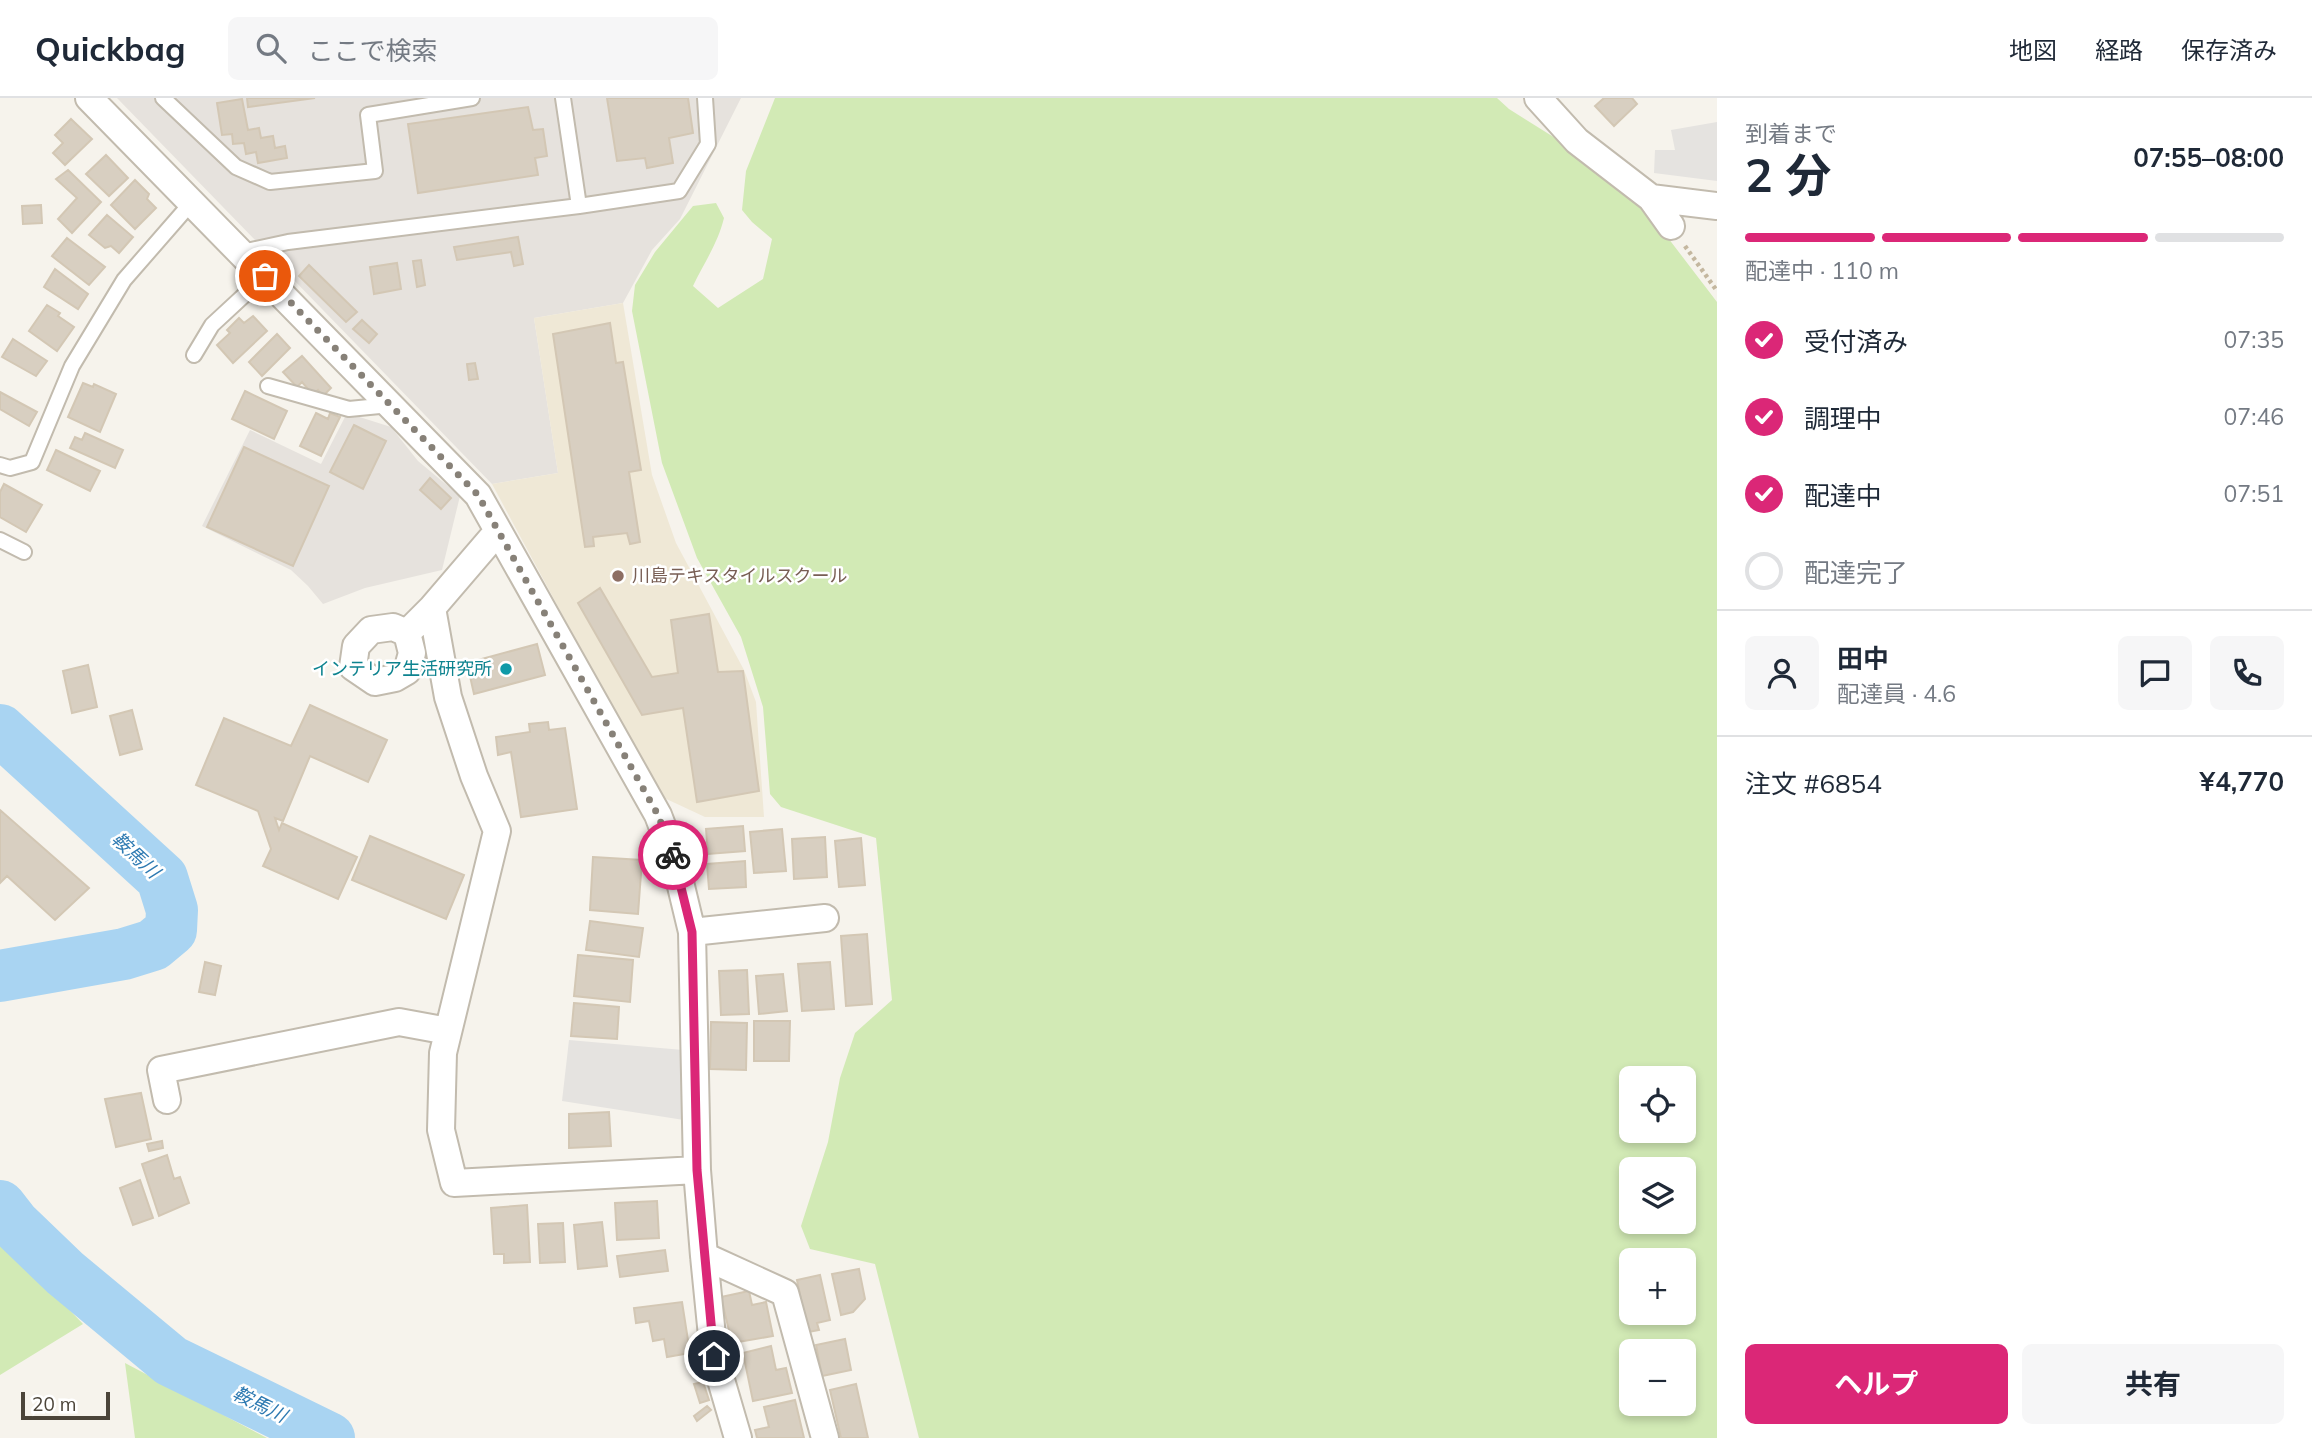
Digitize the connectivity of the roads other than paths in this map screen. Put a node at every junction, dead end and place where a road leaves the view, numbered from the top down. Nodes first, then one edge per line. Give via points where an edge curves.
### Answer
1 (89, 98) edge
2 (163, 98) edge
3 (472, 98) edge
4 (563, 98) edge
5 (705, 98) edge
6 (1546, 101) edge
7 (1651, 198) junction
8 (192, 202) junction
9 (579, 206) junction
10 (1717, 206) edge
11 (1671, 226) road end
12 (242, 252) junction
13 (265, 276) junction
14 (194, 355) dead end
15 (268, 386) dead end
16 (390, 405) junction
17 (0, 465) edge
18 (498, 531) junction
19 (0, 540) edge
20 (24, 552) dead end
21 (432, 608) junction
22 (407, 633) dead end
23 (825, 918) dead end
24 (692, 932) junction
25 (448, 1031) junction
26 (167, 1100) dead end
27 (697, 1170) junction
28 (704, 1256) junction
29 (738, 1438) edge
30 (825, 1438) edge

1 - 8 street
2 - 3 lane via 236,167 270,183 375,171 368,115
4 - 9 lane
5 - 9 lane via 708,144 679,191
6 - 7 street via 1577,141
7 - 10 street
7 - 11 street
8 - 12 street
8 - 17 lane via 124,279 72,366 32,463 10,468
9 - 12 lane via 288,242
12 - 13 street
13 - 14 lane via 212,325
13 - 16 street
15 - 16 lane via 349,410
16 - 18 street via 478,495
18 - 21 street
18 - 24 street via 658,815 674,857
19 - 20 lane
21 - 22 street
21 - 25 street via 448,698 497,831
23 - 24 street
24 - 27 street
25 - 26 street via 399,1022 161,1070
25 - 27 street via 441,1130 454,1183
27 - 28 street
28 - 29 street via 714,1356
28 - 30 street via 785,1293

